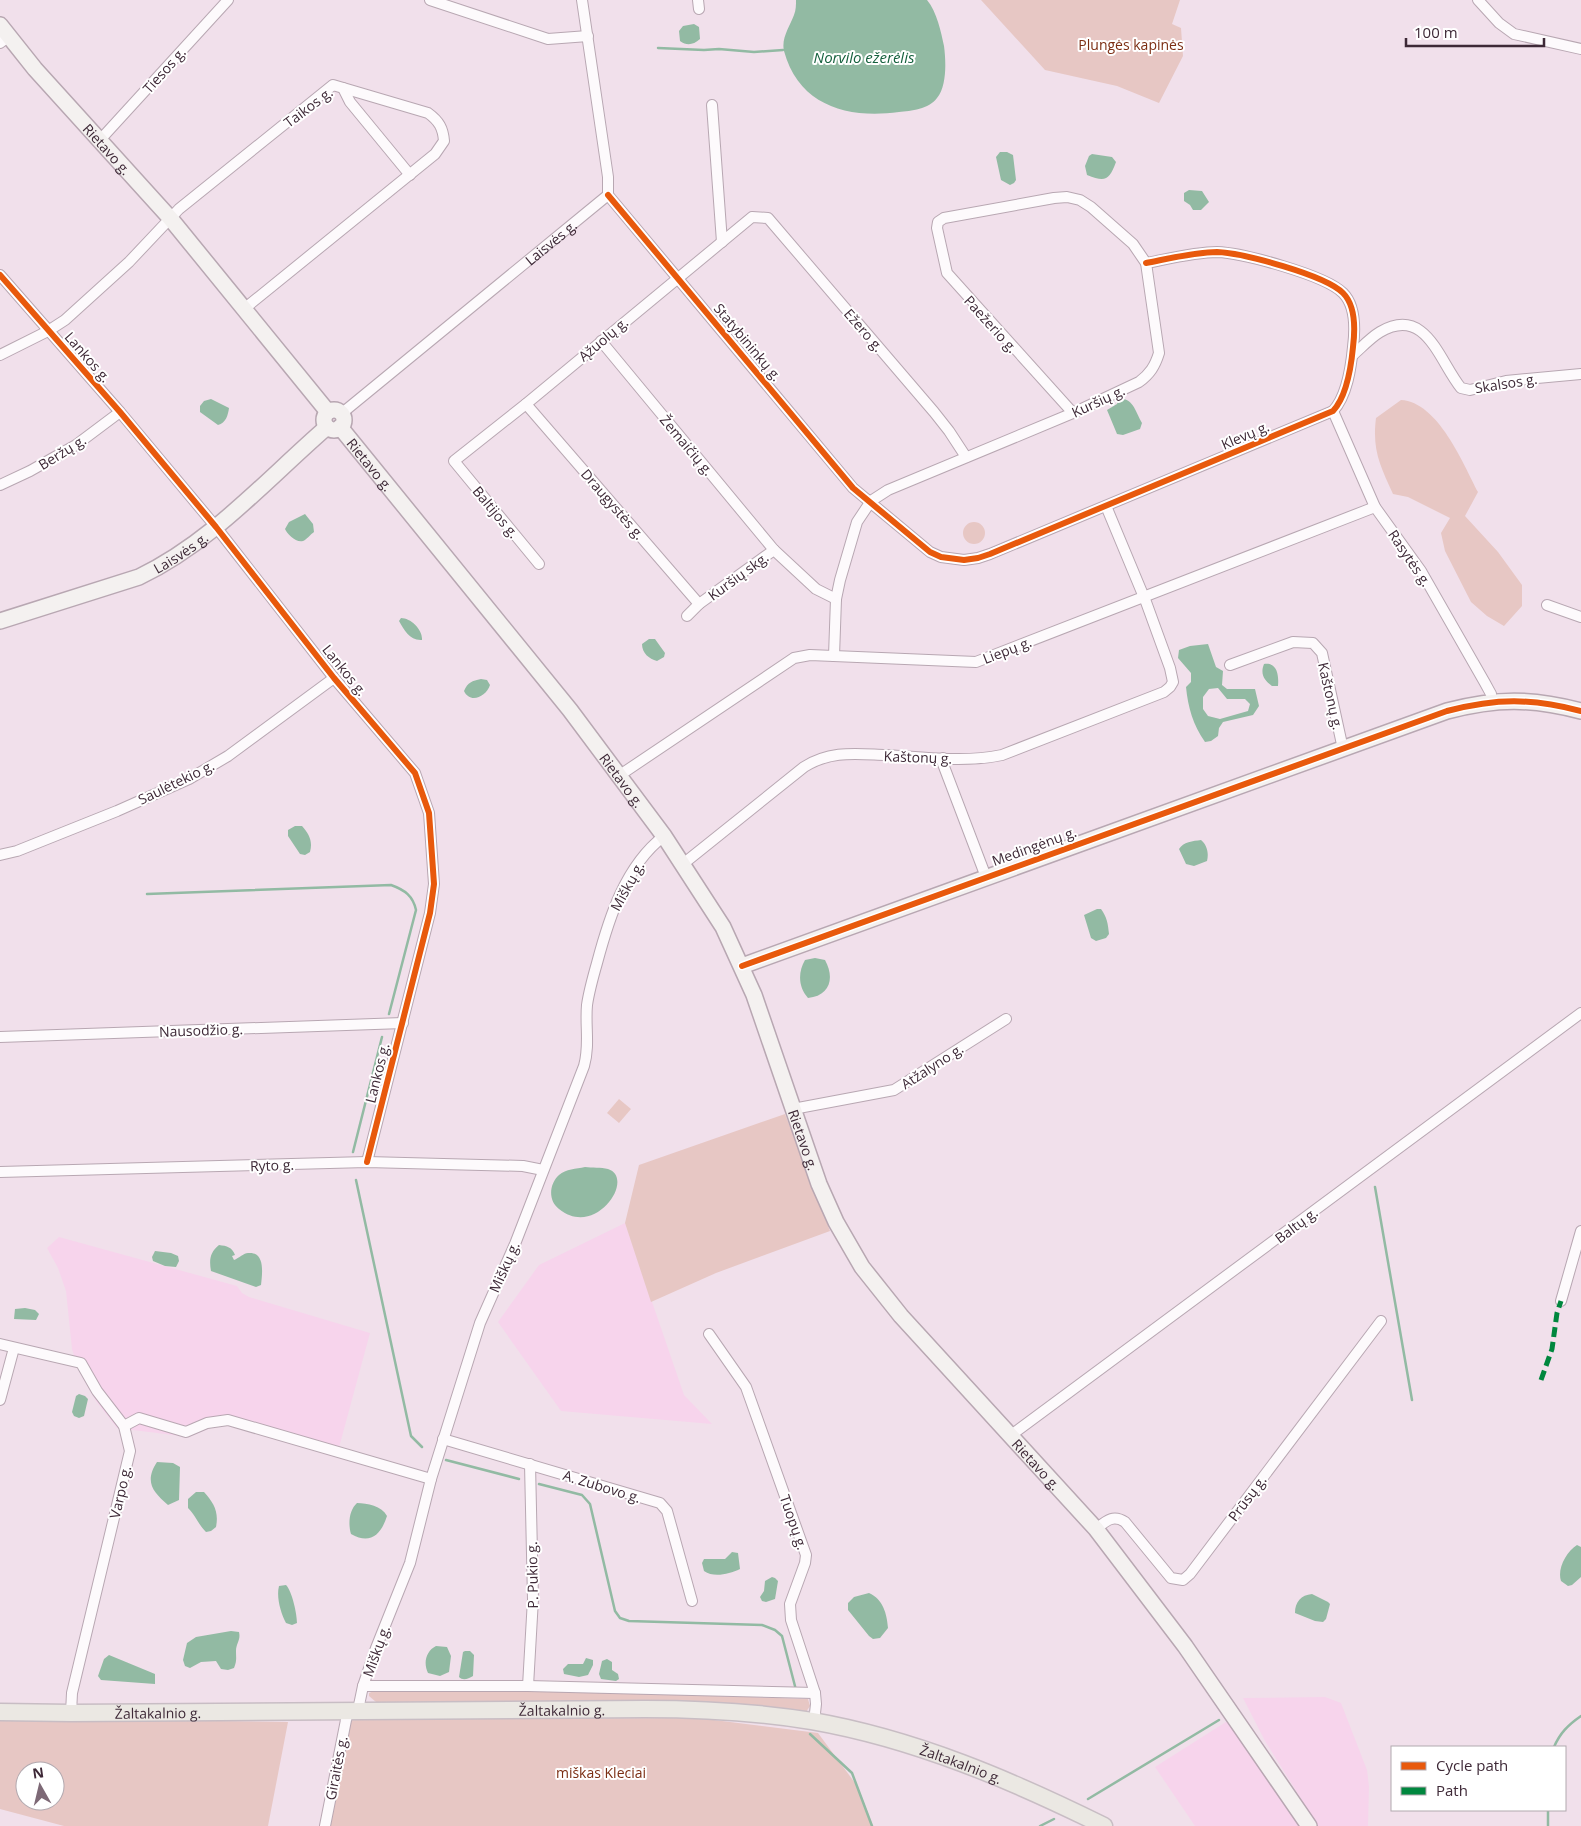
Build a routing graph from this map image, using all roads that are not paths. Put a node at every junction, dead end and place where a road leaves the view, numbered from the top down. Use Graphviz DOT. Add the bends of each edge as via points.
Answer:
graph roads {
  1 [pos="228,0"];
  2 [pos="430,0"];
  3 [pos="582,0"];
  4 [pos="1478,0"];
  5 [pos="3,35"];
  6 [pos="588,36"];
  7 [pos="1581,49"];
  8 [pos="343,88"];
  9 [pos="712,106"];
  10 [pos="100,140"];
  11 [pos="410,175"];
  12 [pos="608,195"];
  13 [pos="752,217"];
  14 [pos="170,218"];
  15 [pos="938,222"];
  16 [pos="722,242"];
  17 [pos="1146,263"];
  18 [pos="0,275"];
  19 [pos="678,277"];
  20 [pos="244,309"];
  21 [pos="48,331"];
  22 [pos="601,341"];
  23 [pos="0,355"];
  24 [pos="1352,355"];
  25 [pos="1581,374"];
  26 [pos="526,404"];
  27 [pos="120,412"];
  28 [pos="1333,412"];
  29 [pos="1073,413"];
  30 [pos="334,420"];
  31 [pos="966,457"];
  32 [pos="454,461"];
  33 [pos="0,485"];
  34 [pos="871,501"];
  35 [pos="1106,506"];
  36 [pos="1375,508"];
  37 [pos="216,527"];
  38 [pos="774,550"];
  39 [pos="539,564"];
  40 [pos="1143,597"];
  41 [pos="836,599"];
  42 [pos="699,604"];
  43 [pos="1547,605"];
  44 [pos="687,616"];
  45 [pos="1581,617"];
  46 [pos="0,621"];
  47 [pos="834,656"];
  48 [pos="1230,665"];
  49 [pos="334,678"];
  50 [pos="1492,702"];
  51 [pos="1581,711"];
  52 [pos="1339,751"];
  53 [pos="943,758"];
  54 [pos="620,775"];
  55 [pos="664,836"];
  56 [pos="0,855"];
  57 [pos="683,864"];
  58 [pos="986,877"];
  59 [pos="742,966"];
  60 [pos="1581,1013"];
  61 [pos="1006,1019"];
  62 [pos="403,1023"];
  63 [pos="0,1037"];
  64 [pos="793,1110"];
  65 [pos="367,1162"];
  66 [pos="543,1170"];
  67 [pos="0,1172"];
  68 [pos="1581,1231"];
  69 [pos="1560,1301"];
  70 [pos="1381,1321"];
  71 [pos="708,1334"];
  72 [pos="0,1344"];
  73 [pos="14,1348"];
  74 [pos="0,1400"];
  75 [pos="124,1426"];
  76 [pos="1010,1436"];
  77 [pos="443,1439"];
  78 [pos="530,1464"];
  79 [pos="431,1479"];
  80 [pos="1096,1529"];
  81 [pos="692,1601"];
  82 [pos="363,1686"];
  83 [pos="528,1686"];
  84 [pos="814,1693"];
  85 [pos="353,1710"];
  86 [pos="0,1712"];
  87 [pos="71,1713"];
  88 [pos="814,1722"];
  89 [pos="325,1826"];
  90 [pos="1104,1826"];
  91 [pos="1309,1826"];
  1 -- 10 [label="street, Tiesos g."];
  2 -- 6 [label="street" via="548,39"];
  3 -- 6 [label="street"];
  4 -- 7 [label="street" via="1514,34"];
  5 -- 10 [label="main road, Rietavo g."];
  6 -- 12 [label="street"];
  8 -- 11 [label="street" via="350,102"];
  8 -- 11 [label="street, Taikos g." via="428,113 436,119 444,141 435,154"];
  8 -- 14 [label="street, Taikos g." via="333,85"];
  9 -- 16 [label="street"];
  10 -- 14 [label="main road, Rietavo g."];
  11 -- 20 [label="street, Taikos g."];
  12 -- 19 [label="street, Statybininkų g."];
  12 -- 30 [label="street, Laisvės g."];
  13 -- 16 [label="street, Ąžuolų g."];
  13 -- 31 [label="street, Ežero g." via="768,218 934,412"];
  14 -- 20 [label="main road, Rietavo g."];
  14 -- 21 [label="street, Taikos g." via="98,292"];
  15 -- 17 [label="street, Kuršių g." via="944,218 1054,198 1073,198 1091,206 1134,244"];
  15 -- 29 [label="street, Paežerio g." via="936,228 947,273"];
  16 -- 19 [label="street, Ąžuolų g."];
  17 -- 24 [label="street" via="1217,252 1275,264 1326,282 1343,293 1349,302 1354,324"];
  17 -- 29 [label="street, Kuršių g." via="1158,348 1156,365 1139,382"];
  18 -- 21 [label="street, Lankos g."];
  19 -- 22 [label="street, Ąžuolų g."];
  19 -- 34 [label="street, Statybininkų g." via="853,488"];
  20 -- 30 [label="main road, Rietavo g."];
  21 -- 23 [label="street, Taikos g."];
  21 -- 27 [label="street, Lankos g."];
  22 -- 26 [label="street, Ąžuolų g."];
  22 -- 38 [label="street, Žemaičių g."];
  24 -- 25 [label="street, Skalsos g." via="1379,333 1393,326 1408,326 1421,330 1431,340 1461,388 1470,390 1506,381"];
  24 -- 28 [label="street" via="1344,394"];
  26 -- 32 [label="street, Ąžuolų g."];
  26 -- 42 [label="street, Draugystės g."];
  27 -- 33 [label="street, Beržų g." via="76,445"];
  27 -- 37 [label="street, Lankos g."];
  28 -- 35 [label="street, Klevų g."];
  28 -- 36 [label="street, Rasytės g."];
  29 -- 31 [label="street, Kuršių g."];
  30 -- 37 [label="main road, Laisvės g."];
  30 -- 54 [label="main road, Rietavo g."];
  31 -- 34 [label="street, Kuršių g." via="888,490"];
  32 -- 39 [label="street, Baltijos g."];
  34 -- 35 [label="street, Klevų g." via="930,552 940,557 964,560 990,554"];
  34 -- 41 [label="street, Kuršių g." via="857,522"];
  35 -- 40 [label="street"];
  36 -- 40 [label="street, Liepų g."];
  36 -- 50 [label="street, Rasytės g." via="1421,571 1485,683"];
  37 -- 46 [label="main road, Laisvės g." via="185,552 139,577"];
  37 -- 49 [label="street, Lankos g."];
  38 -- 41 [label="street, Kuršių skg." via="816,589"];
  38 -- 42 [label="street, Kuršių skg."];
  40 -- 47 [label="street, Liepų g." via="976,662"];
  40 -- 53 [label="street, Kaštonų g." via="1170,668 1173,682 1170,688 1002,755"];
  41 -- 47 [label="street, Kuršių g."];
  42 -- 44 [label="street, Kuršių skg."];
  43 -- 45 [label="street"];
  47 -- 54 [label="street, Liepų g." via="794,658"];
  48 -- 52 [label="street, Kaštonų g." via="1293,642 1313,643 1322,653"];
  49 -- 56 [label="street, Saulėtekio g." via="228,756 188,778 117,811"];
  49 -- 62 [label="street, Lankos g." via="415,773 429,813 434,884"];
  50 -- 51 [label="main road, Medingėnų g." via="1536,702"];
  50 -- 52 [label="main road, Medingėnų g." via="1447,711"];
  52 -- 58 [label="main road, Medingėnų g."];
  53 -- 57 [label="street, Kaštonų g." via="849,754 814,761"];
  53 -- 58 [label="street"];
  54 -- 55 [label="main road, Rietavo g."];
  55 -- 57 [label="main road, Rietavo g."];
  55 -- 66 [label="street, Miškų g." via="650,848 631,876 606,928 588,1004 587,1056"];
  57 -- 59 [label="main road, Rietavo g." via="723,928"];
  58 -- 59 [label="main road, Medingėnų g."];
  59 -- 64 [label="main road, Rietavo g."];
  60 -- 76 [label="street, Baltų g."];
  61 -- 64 [label="street, Atžalyno g." via="894,1090"];
  62 -- 63 [label="street, Nausodžio g."];
  62 -- 65 [label="street, Lankos g."];
  64 -- 76 [label="main road, Rietavo g." via="819,1184 862,1267 901,1316"];
  65 -- 66 [label="street, Ryto g." via="523,1166"];
  65 -- 67 [label="street, Ryto g."];
  66 -- 77 [label="street, Miškų g." via="480,1323"];
  68 -- 69 [label="street"];
  70 -- 80 [label="street, Prūsų g." via="1183,1580 1172,1578 1119,1518 1112,1518"];
  71 -- 84 [label="street, Tuopų g." via="746,1387 806,1555 790,1604 791,1620"];
  72 -- 73 [label="street, Varpo g."];
  73 -- 74 [label="street"];
  73 -- 75 [label="street, Varpo g." via="81,1363"];
  75 -- 79 [label="street" via="139,1418 186,1432 207,1423 228,1420"];
  75 -- 87 [label="street, Varpo g." via="130,1451 72,1693"];
  76 -- 80 [label="main road, Rietavo g."];
  77 -- 78 [label="street, A. Zubovo g."];
  77 -- 79 [label="street, Miškų g."];
  78 -- 81 [label="street, A. Zubovo g." via="660,1503 667,1511"];
  78 -- 83 [label="street, P. Pukio g." via="533,1599"];
  79 -- 82 [label="street, Miškų g." via="410,1562"];
  80 -- 91 [label="main road, Rietavo g." via="1185,1646"];
  82 -- 83 [label="street"];
  82 -- 85 [label="street, Miškų g."];
  83 -- 84 [label="street"];
  84 -- 88 [label="street, Tuopų g."];
  85 -- 87 [label="main road, Žaltakalnio g."];
  85 -- 88 [label="main road, Žaltakalnio g." via="681,1709 760,1714"];
  85 -- 89 [label="street, Giraitės g."];
  86 -- 87 [label="main road, Žaltakalnio g."];
  88 -- 90 [label="main road, Žaltakalnio g." via="897,1741 963,1763"];
}
